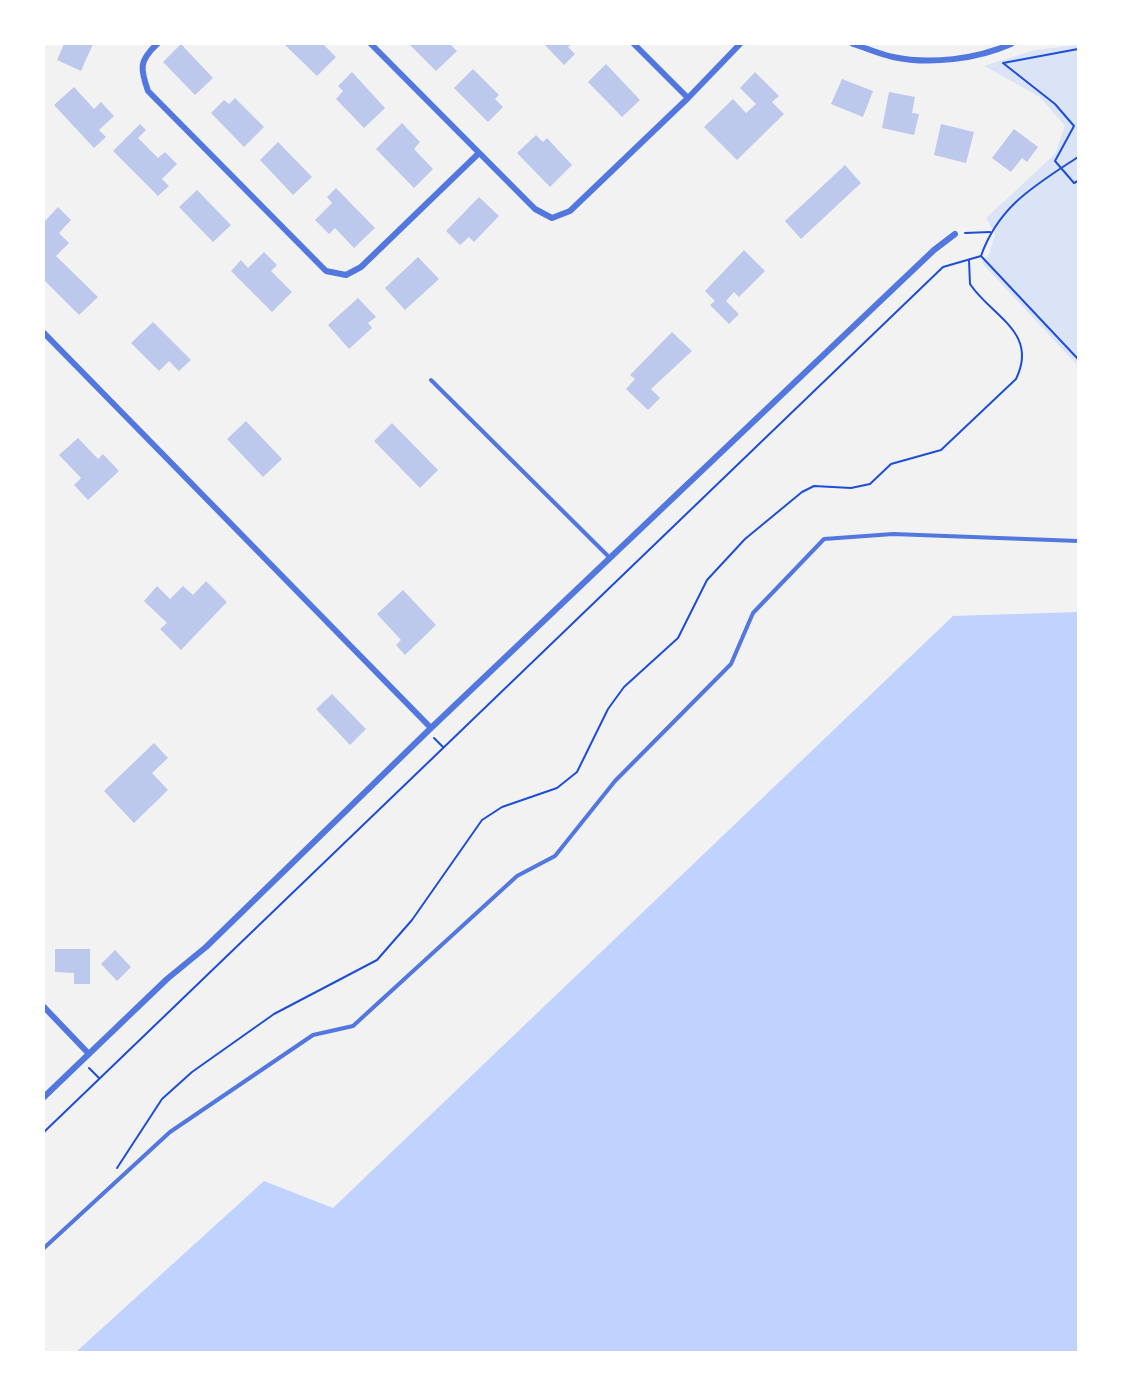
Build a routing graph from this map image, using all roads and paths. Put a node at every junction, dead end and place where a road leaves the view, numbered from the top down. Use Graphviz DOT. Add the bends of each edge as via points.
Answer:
graph roads {
  1 [pos="157,44"];
  2 [pos="371,44"];
  3 [pos="634,44"];
  4 [pos="740,44"];
  5 [pos="853,44"];
  6 [pos="1011,44"];
  7 [pos="1078,49"];
  8 [pos="688,98"];
  9 [pos="479,153"];
  10 [pos="1078,157"];
  11 [pos="1062,168"];
  12 [pos="1078,181"];
  13 [pos="990,232"];
  14 [pos="955,234"];
  15 [pos="981,256"];
  16 [pos="969,260"];
  17 [pos="44,333"];
  18 [pos="1078,359"];
  19 [pos="431,380"];
  20 [pos="1078,541"];
  21 [pos="611,558"];
  22 [pos="430,730"];
  23 [pos="444,747"];
  24 [pos="44,1006"];
  25 [pos="89,1054"];
  26 [pos="82,1061"];
  27 [pos="99,1078"];
  28 [pos="44,1098"];
  29 [pos="44,1132"];
  30 [pos="116,1168"];
  31 [pos="44,1248"];
  1 -- 9 [label="street" via="144,56 141,73 148,91 326,271 346,275 362,267"];
  2 -- 9 [label="street"];
  3 -- 8 [label="street"];
  4 -- 8 [label="street"];
  5 -- 6 [label="street" via="894,57 948,60"];
  7 -- 11 [label="path" via="1003,63 1055,104 1074,126 1055,161"];
  8 -- 9 [label="street" via="570,211 552,218 535,209"];
  10 -- 11 [label="path"];
  11 -- 12 [label="path" via="1074,183"];
  11 -- 13 [label="path" via="1023,195"];
  13 -- 14 [label="path"];
  13 -- 15 [label="path"];
  14 -- 21 [label="street"];
  15 -- 16 [label="path"];
  15 -- 18 [label="path"];
  16 -- 23 [label="path" via="943,267"];
  16 -- 30 [label="path" via="970,284 1009,324 1023,352 1016,379 941,450 891,464 870,484 851,488 814,486 745,539 708,580 678,638 624,687 608,709 577,772 557,788 502,807 482,820 412,920 377,960 274,1014 174,1086"];
  17 -- 22 [label="street"];
  19 -- 21 [label="lane"];
  20 -- 31 [label="lane" via="893,534 824,539 753,613 732,664 615,781 555,856 517,876 353,1026 313,1035 170,1132"];
  21 -- 22 [label="street"];
  22 -- 23 [label="path"];
  22 -- 25 [label="street" via="206,947"];
  23 -- 27 [label="path"];
  24 -- 25 [label="street"];
  25 -- 26 [label="street"];
  26 -- 27 [label="path"];
  26 -- 28 [label="street"];
  27 -- 29 [label="path"];
}
